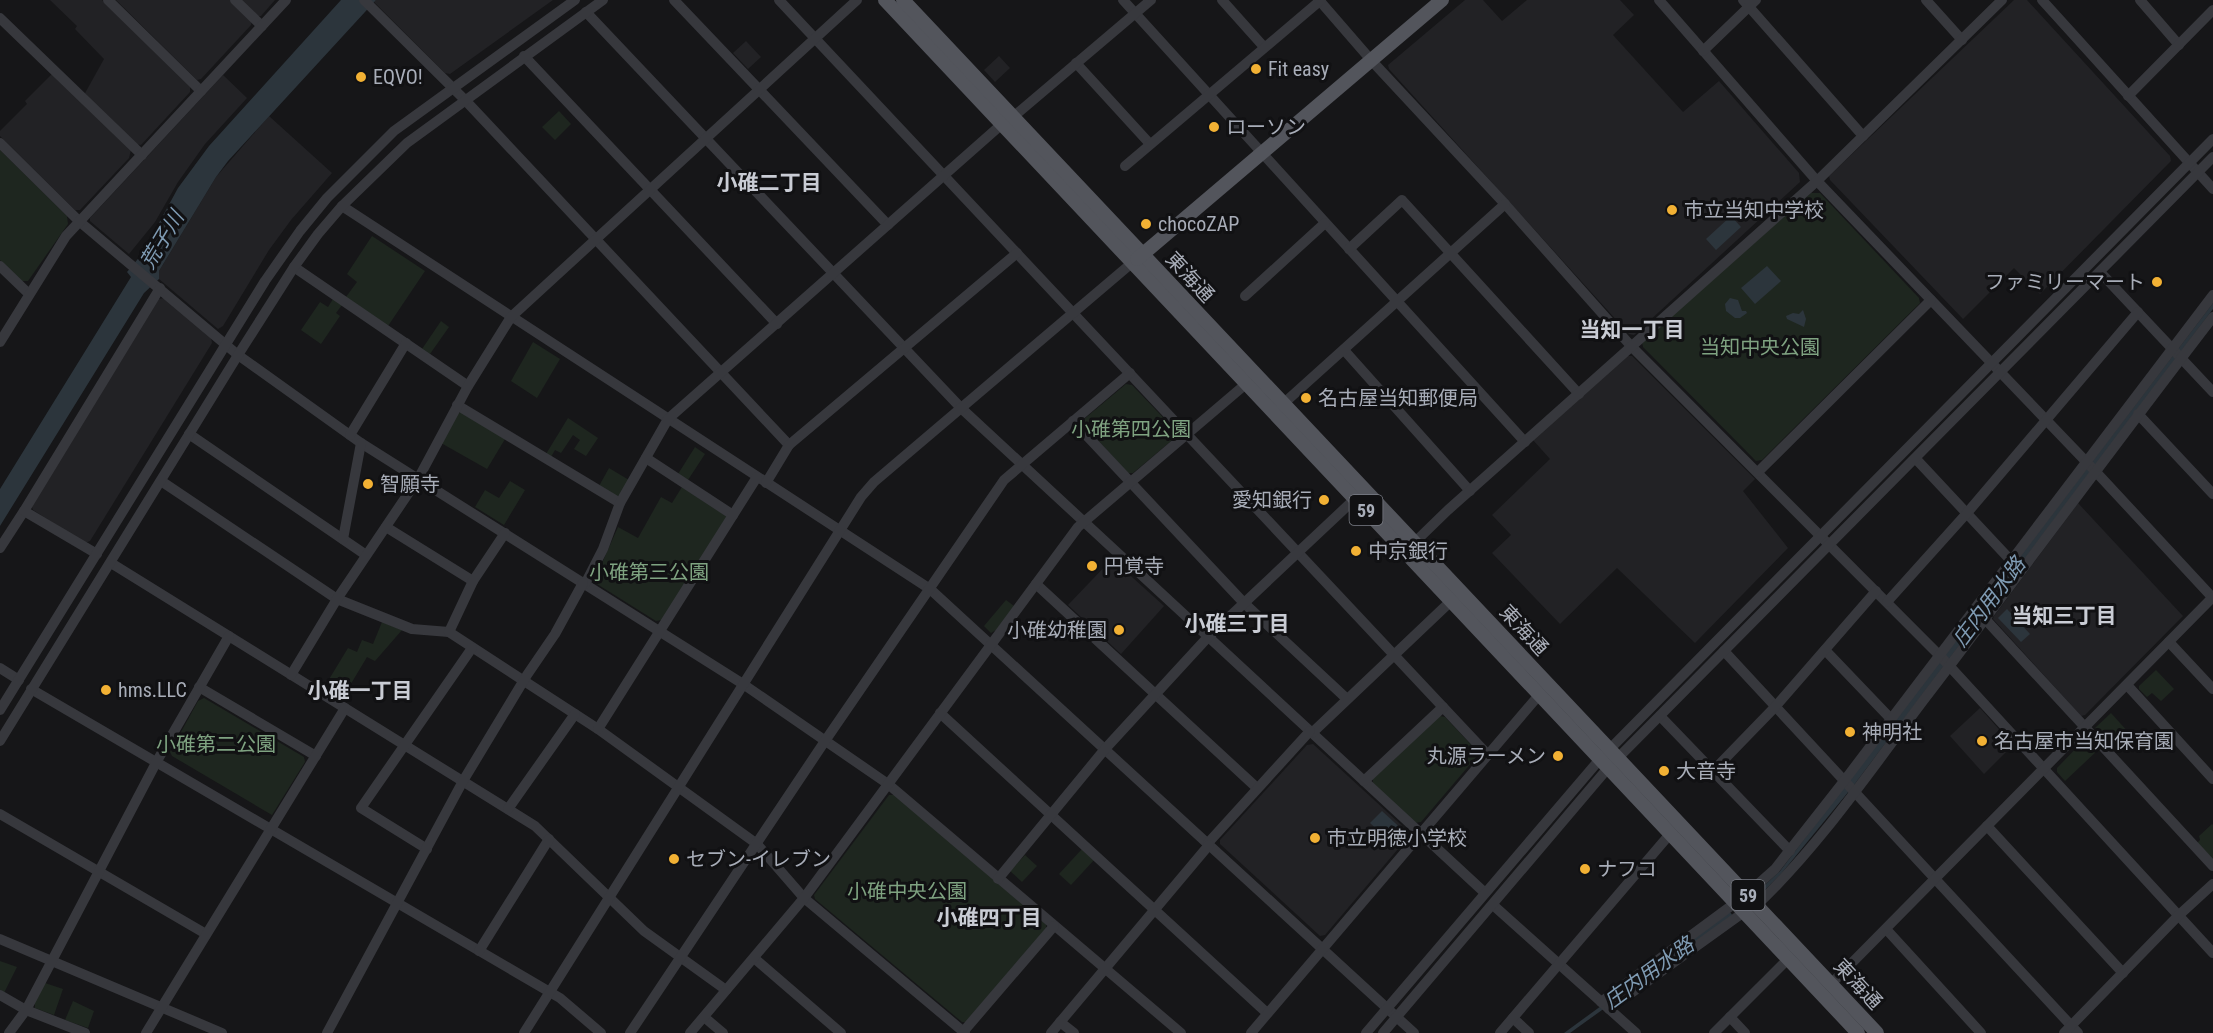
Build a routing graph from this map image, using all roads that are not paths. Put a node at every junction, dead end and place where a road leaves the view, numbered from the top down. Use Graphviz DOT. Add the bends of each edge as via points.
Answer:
graph roads {
  1 [pos="108,0"];
  2 [pos="236,0"];
  3 [pos="286,0"];
  4 [pos="575,0"];
  5 [pos="603,0"];
  6 [pos="674,0"];
  7 [pos="779,0"];
  8 [pos="857,0"];
  9 [pos="885,0"];
  10 [pos="903,0"];
  11 [pos="1123,0"];
  12 [pos="1151,0"];
  13 [pos="1222,0"];
  14 [pos="1320,0"];
  15 [pos="1442,0"];
  16 [pos="1659,0"];
  17 [pos="1926,0"];
  18 [pos="2002,0"];
  19 [pos="2042,0"];
  20 [pos="2140,0"];
  21 [pos="1749,2"];
  22 [pos="368,4"];
  23 [pos="2213,10"];
  24 [pos="586,12"];
  25 [pos="1136,14"];
  26 [pos="0,18"];
  27 [pos="262,26"];
  28 [pos="815,38"];
  29 [pos="1962,40"];
  30 [pos="2179,45"];
  31 [pos="1264,47"];
  32 [pos="1703,51"];
  33 [pos="524,56"];
  34 [pos="1371,60"];
  35 [pos="1077,63"];
  36 [pos="452,89"];
  37 [pos="759,90"];
  38 [pos="201,91"];
  39 [pos="1209,93"];
  40 [pos="2128,96"];
  41 [pos="465,100"];
  42 [pos="1007,121"];
  43 [pos="1863,136"];
  44 [pos="706,139"];
  45 [pos="2213,139"];
  46 [pos="0,143"];
  47 [pos="1150,144"];
  48 [pos="1263,153"];
  49 [pos="142,155"];
  50 [pos="2213,157"];
  51 [pos="2189,163"];
  52 [pos="1125,166"];
  53 [pos="2198,172"];
  54 [pos="944,176"];
  55 [pos="1817,181"];
  56 [pos="2213,189"];
  57 [pos="650,190"];
  58 [pos="1505,204"];
  59 [pos="342,206"];
  60 [pos="80,222"];
  61 [pos="1325,223"];
  62 [pos="888,225"];
  63 [pos="596,239"];
  64 [pos="1349,249"];
  65 [pos="1017,253"];
  66 [pos="1451,254"];
  67 [pos="1137,258"];
  68 [pos="0,266"];
  69 [pos="294,267"];
  70 [pos="2100,272"];
  71 [pos="833,274"];
  72 [pos="157,285"];
  73 [pos="29,294"];
  74 [pos="2213,295"];
  75 [pos="1245,296"];
  76 [pos="1931,300"];
  77 [pos="1397,302"];
  78 [pos="2138,312"];
  79 [pos="1073,313"];
  80 [pos="511,317"];
  81 [pos="2213,317"];
  82 [pos="777,324"];
  83 [pos="0,342"];
  84 [pos="406,343"];
  85 [pos="227,345"];
  86 [pos="1631,346"];
  87 [pos="904,348"];
  88 [pos="1344,350"];
  89 [pos="2177,353"];
  90 [pos="238,355"];
  91 [pos="1992,364"];
  92 [pos="721,373"];
  93 [pos="2001,373"];
  94 [pos="1130,374"];
  95 [pos="1247,383"];
  96 [pos="468,386"];
  97 [pos="2213,392"];
  98 [pos="1579,394"];
  99 [pos="1283,404"];
  100 [pos="457,405"];
  101 [pos="961,408"];
  102 [pos="2138,414"];
  103 [pos="668,419"];
  104 [pos="2046,420"];
  105 [pos="1073,421"];
  106 [pos="189,434"];
  107 [pos="1187,434"];
  108 [pos="350,435"];
  109 [pos="1525,442"];
  110 [pos="361,443"];
  111 [pos="789,445"];
  112 [pos="646,458"];
  113 [pos="1916,459"];
  114 [pos="1022,465"];
  115 [pos="2091,467"];
  116 [pos="1758,472"];
  117 [pos="418,479"];
  118 [pos="762,480"];
  119 [pos="160,481"];
  120 [pos="1130,482"];
  121 [pos="1470,491"];
  122 [pos="1360,494"];
  123 [pos="2213,494"];
  124 [pos="620,503"];
  125 [pos="24,511"];
  126 [pos="1966,513"];
  127 [pos="733,515"];
  128 [pos="1084,522"];
  129 [pos="386,527"];
  130 [pos="838,530"];
  131 [pos="505,533"];
  132 [pos="1821,535"];
  133 [pos="343,539"];
  134 [pos="1414,542"];
  135 [pos="1830,545"];
  136 [pos="0,548"];
  137 [pos="1298,552"];
  138 [pos="97,554"];
  139 [pos="366,555"];
  140 [pos="111,563"];
  141 [pos="2017,566"];
  142 [pos="473,581"];
  143 [pos="584,583"];
  144 [pos="1036,584"];
  145 [pos="930,589"];
  146 [pos="1876,591"];
  147 [pos="2213,598"];
  148 [pos="337,599"];
  149 [pos="1451,601"];
  150 [pos="1887,602"];
  151 [pos="1244,603"];
  152 [pos="1986,620"];
  153 [pos="450,632"];
  154 [pos="659,632"];
  155 [pos="229,636"];
  156 [pos="1208,637"];
  157 [pos="2169,642"];
  158 [pos="992,645"];
  159 [pos="472,648"];
  160 [pos="1825,650"];
  161 [pos="1724,651"];
  162 [pos="1394,655"];
  163 [pos="1944,661"];
  164 [pos="0,668"];
  165 [pos="291,675"];
  166 [pos="19,680"];
  167 [pos="524,682"];
  168 [pos="743,684"];
  169 [pos="2127,685"];
  170 [pos="199,687"];
  171 [pos="31,689"];
  172 [pos="2213,689"];
  173 [pos="1156,693"];
  174 [pos="1539,695"];
  175 [pos="1347,699"];
  176 [pos="1443,707"];
  177 [pos="1775,707"];
  178 [pos="345,708"];
  179 [pos="0,710"];
  180 [pos="940,713"];
  181 [pos="575,714"];
  182 [pos="1660,716"];
  183 [pos="1891,719"];
  184 [pos="2085,727"];
  185 [pos="598,729"];
  186 [pos="1311,732"];
  187 [pos="0,741"];
  188 [pos="825,741"];
  189 [pos="404,745"];
  190 [pos="1106,749"];
  191 [pos="1488,755"];
  192 [pos="316,756"];
  193 [pos="1609,759"];
  194 [pos="157,761"];
  195 [pos="2043,769"];
  196 [pos="1713,771"];
  197 [pos="2213,779"];
  198 [pos="463,781"];
  199 [pos="1364,781"];
  200 [pos="888,784"];
  201 [pos="679,786"];
  202 [pos="1849,786"];
  203 [pos="1257,788"];
  204 [pos="508,809"];
  205 [pos="0,814"];
  206 [pos="1051,815"];
  207 [pos="1987,826"];
  208 [pos="272,829"];
  209 [pos="1421,834"];
  210 [pos="1670,834"];
  211 [pos="549,839"];
  212 [pos="757,844"];
  213 [pos="1208,844"];
  214 [pos="427,849"];
  215 [pos="1790,851"];
  216 [pos="2213,866"];
  217 [pos="99,872"];
  218 [pos="998,879"];
  219 [pos="1935,879"];
  220 [pos="2213,884"];
  221 [pos="1484,892"];
  222 [pos="1747,894"];
  223 [pos="609,897"];
  224 [pos="804,898"];
  225 [pos="397,904"];
  226 [pos="1493,905"];
  227 [pos="1757,905"];
  228 [pos="1739,907"];
  229 [pos="1154,910"];
  230 [pos="2178,916"];
  231 [pos="1054,926"];
  232 [pos="1886,929"];
  233 [pos="206,934"];
  234 [pos="0,939"];
  235 [pos="1322,948"];
  236 [pos="479,951"];
  237 [pos="2213,953"];
  238 [pos="679,958"];
  239 [pos="754,958"];
  240 [pos="1788,959"];
  241 [pos="52,960"];
  242 [pos="1559,964"];
  243 [pos="1105,969"];
  244 [pos="2123,973"];
  245 [pos="1832,984"];
  246 [pos="726,990"];
  247 [pos="549,992"];
  248 [pos="0,995"];
  249 [pos="161,1006"];
  250 [pos="1605,1006"];
  251 [pos="1387,1008"];
  252 [pos="26,1010"];
  253 [pos="1267,1013"];
  254 [pos="704,1017"];
  255 [pos="1397,1017"];
  256 [pos="1730,1017"];
  257 [pos="1513,1018"];
  258 [pos="1060,1022"];
  259 [pos="2071,1031"];
  260 [pos="82,1032"];
  261 [pos="964,1032"];
  262 [pos="9,1033"];
  263 [pos="146,1033"];
  264 [pos="222,1033"];
  265 [pos="327,1033"];
  266 [pos="524,1033"];
  267 [pos="601,1033"];
  268 [pos="630,1033"];
  269 [pos="690,1033"];
  270 [pos="723,1033"];
  271 [pos="841,1033"];
  272 [pos="1051,1033"];
  273 [pos="1074,1033"];
  274 [pos="1181,1033"];
  275 [pos="1251,1033"];
  276 [pos="1366,1033"];
  277 [pos="1383,1033"];
  278 [pos="1414,1033"];
  279 [pos="1500,1033"];
  280 [pos="1529,1033"];
  281 [pos="1636,1033"];
  282 [pos="1714,1033"];
  283 [pos="1745,1033"];
  284 [pos="1858,1033"];
  285 [pos="1877,1033"];
  286 [pos="1981,1033"];
  1 -- 38 [label="street"];
  2 -- 27 [label="street"];
  3 -- 27 [label="street"];
  4 -- 36 [label="street"];
  5 -- 24 [label="street"];
  6 -- 37 [label="street"];
  7 -- 28 [label="street"];
  8 -- 28 [label="street"];
  9 -- 42 [label="main road"];
  10 -- 42 [label="main road"];
  11 -- 25 [label="street"];
  12 -- 25 [label="street"];
  13 -- 31 [label="street"];
  14 -- 31 [label="street"];
  14 -- 34 [label="street"];
  15 -- 34 [label="main road"];
  16 -- 32 [label="street"];
  17 -- 29 [label="street"];
  18 -- 29 [label="street"];
  19 -- 40 [label="street"];
  20 -- 30 [label="street"];
  21 -- 32 [label="street"];
  21 -- 43 [label="street"];
  22 -- 36 [label="street"];
  23 -- 30 [label="street"];
  24 -- 33 [label="street"];
  24 -- 44 [label="street"];
  25 -- 35 [label="street"];
  25 -- 39 [label="street"];
  26 -- 49 [label="street"];
  27 -- 38 [label="street"];
  28 -- 37 [label="street"];
  28 -- 54 [label="street"];
  29 -- 43 [label="street"];
  30 -- 40 [label="street"];
  31 -- 39 [label="street"];
  32 -- 55 [label="street"];
  33 -- 41 [label="street"];
  33 -- 57 [label="street"];
  34 -- 48 [label="main road"];
  34 -- 58 [label="street"];
  35 -- 42 [label="street"];
  35 -- 47 [label="street"];
  36 -- 41 [label="street"];
  36 -- 85 [label="street" via="394,131 327,198 265,281"];
  37 -- 44 [label="street"];
  37 -- 62 [label="street"];
  38 -- 49 [label="street"];
  39 -- 47 [label="street"];
  39 -- 48 [label="street"];
  40 -- 51 [label="street"];
  41 -- 59 [label="street" via="407,143"];
  41 -- 63 [label="street"];
  42 -- 54 [label="street"];
  42 -- 67 [label="main road"];
  43 -- 55 [label="street"];
  44 -- 57 [label="street"];
  44 -- 71 [label="street"];
  45 -- 51 [label="street"];
  46 -- 60 [label="street"];
  47 -- 52 [label="street"];
  48 -- 61 [label="street"];
  48 -- 67 [label="main road"];
  49 -- 60 [label="street"];
  50 -- 53 [label="street"];
  51 -- 53 [label="street"];
  51 -- 91 [label="street"];
  53 -- 56 [label="street"];
  53 -- 70 [label="street"];
  54 -- 62 [label="street"];
  54 -- 65 [label="street"];
  55 -- 76 [label="street"];
  55 -- 86 [label="street"];
  57 -- 63 [label="street"];
  57 -- 82 [label="street"];
  58 -- 66 [label="street"];
  58 -- 86 [label="street"];
  59 -- 69 [label="street"];
  59 -- 80 [label="street"];
  60 -- 72 [label="street"];
  60 -- 73 [label="street" via="66,236"];
  61 -- 64 [label="street"];
  61 -- 75 [label="street"];
  62 -- 71 [label="street"];
  63 -- 80 [label="street"];
  63 -- 92 [label="street"];
  64 -- 66 [label="street" via="1402,200"];
  64 -- 77 [label="street"];
  65 -- 79 [label="street"];
  65 -- 87 [label="street"];
  66 -- 77 [label="street"];
  66 -- 98 [label="street"];
  67 -- 79 [label="street"];
  67 -- 95 [label="main road, 東海通 / 59"];
  67 -- 99 [label="main road, 東海通 / 59"];
  68 -- 73 [label="street"];
  69 -- 84 [label="street"];
  69 -- 90 [label="street"];
  70 -- 78 [label="street"];
  70 -- 93 [label="street"];
  71 -- 82 [label="street"];
  71 -- 87 [label="street"];
  72 -- 85 [label="street"];
  72 -- 125 [label="street"];
  73 -- 83 [label="street"];
  74 -- 89 [label="street"];
  76 -- 91 [label="street"];
  76 -- 116 [label="street"];
  77 -- 88 [label="street"];
  77 -- 109 [label="street"];
  78 -- 89 [label="street"];
  78 -- 104 [label="street"];
  79 -- 94 [label="street"];
  79 -- 101 [label="street"];
  80 -- 96 [label="street"];
  80 -- 103 [label="street"];
  81 -- 89 [label="street"];
  82 -- 92 [label="street"];
  84 -- 96 [label="street"];
  84 -- 108 [label="street"];
  85 -- 90 [label="street"];
  85 -- 138 [label="street"];
  86 -- 98 [label="street"];
  86 -- 116 [label="street"];
  87 -- 101 [label="street"];
  87 -- 111 [label="street"];
  88 -- 99 [label="street"];
  88 -- 121 [label="street"];
  89 -- 97 [label="street"];
  89 -- 102 [label="street"];
  89 -- 115 [label="street"];
  90 -- 106 [label="street"];
  90 -- 108 [label="street"];
  91 -- 93 [label="street"];
  91 -- 132 [label="street"];
  92 -- 103 [label="street"];
  92 -- 111 [label="street"];
  93 -- 104 [label="street"];
  93 -- 113 [label="street"];
  94 -- 105 [label="street"];
  94 -- 107 [label="street"];
  95 -- 107 [label="street"];
  95 -- 122 [label="main road, 東海通 / 59"];
  96 -- 100 [label="street"];
  98 -- 109 [label="street"];
  99 -- 122 [label="main road, 東海通 / 59"];
  100 -- 117 [label="street"];
  100 -- 124 [label="street"];
  101 -- 114 [label="street"];
  101 -- 130 [label="street" via="874,482"];
  102 -- 115 [label="street"];
  102 -- 123 [label="street"];
  103 -- 112 [label="street"];
  103 -- 118 [label="street"];
  104 -- 115 [label="street"];
  104 -- 126 [label="street"];
  105 -- 114 [label="street"];
  105 -- 120 [label="street"];
  106 -- 119 [label="street"];
  106 -- 133 [label="street"];
  107 -- 120 [label="street"];
  107 -- 137 [label="street"];
  108 -- 110 [label="street"];
  109 -- 121 [label="street"];
  110 -- 117 [label="street"];
  110 -- 133 [label="street"];
  111 -- 118 [label="street"];
  112 -- 124 [label="street"];
  112 -- 127 [label="street"];
  113 -- 126 [label="street"];
  113 -- 135 [label="street"];
  114 -- 128 [label="street"];
  114 -- 145 [label="street" via="1004,480"];
  115 -- 141 [label="street"];
  115 -- 147 [label="street"];
  116 -- 132 [label="street"];
  117 -- 129 [label="street"];
  117 -- 131 [label="street"];
  118 -- 127 [label="street"];
  118 -- 130 [label="street"];
  119 -- 140 [label="street"];
  119 -- 148 [label="street"];
  120 -- 128 [label="street"];
  120 -- 151 [label="street"];
  121 -- 134 [label="street"];
  122 -- 134 [label="main road, 東海通 / 59"];
  122 -- 137 [label="street"];
  122 -- 149 [label="main road, 東海通 / 59"];
  124 -- 143 [label="street" via="603,549"];
  125 -- 136 [label="street"];
  125 -- 138 [label="street"];
  126 -- 141 [label="street"];
  126 -- 150 [label="street"];
  127 -- 154 [label="street"];
  128 -- 144 [label="street"];
  128 -- 156 [label="street"];
  129 -- 139 [label="street"];
  129 -- 142 [label="street"];
  130 -- 145 [label="street"];
  130 -- 168 [label="street"];
  131 -- 142 [label="street"];
  131 -- 143 [label="street"];
  132 -- 135 [label="street"];
  132 -- 193 [label="street"];
  133 -- 139 [label="street"];
  134 -- 193 [label="main road, 東海通 / 59"];
  135 -- 146 [label="street"];
  135 -- 161 [label="street"];
  137 -- 151 [label="street"];
  137 -- 162 [label="street"];
  138 -- 166 [label="street"];
  139 -- 148 [label="street"];
  140 -- 155 [label="street"];
  140 -- 171 [label="street"];
  141 -- 152 [label="street"];
  141 -- 163 [label="street"];
  142 -- 153 [label="street"];
  143 -- 154 [label="street"];
  143 -- 167 [label="street"];
  144 -- 158 [label="street"];
  144 -- 173 [label="street"];
  145 -- 158 [label="street"];
  145 -- 188 [label="street"];
  146 -- 150 [label="street"];
  146 -- 160 [label="street"];
  147 -- 157 [label="street"];
  148 -- 153 [label="street" via="412,629"];
  148 -- 165 [label="street"];
  149 -- 162 [label="street"];
  149 -- 174 [label="main road, 東海通 / 59"];
  150 -- 163 [label="street"];
  151 -- 156 [label="street"];
  151 -- 175 [label="street"];
  152 -- 163 [label="street"];
  152 -- 184 [label="street"];
  153 -- 159 [label="street"];
  154 -- 168 [label="street"];
  154 -- 185 [label="street"];
  155 -- 165 [label="street"];
  155 -- 170 [label="street"];
  156 -- 173 [label="street"];
  156 -- 186 [label="street"];
  157 -- 169 [label="street"];
  157 -- 172 [label="street"];
  158 -- 180 [label="street"];
  158 -- 190 [label="street"];
  159 -- 167 [label="street"];
  159 -- 189 [label="street"];
  160 -- 177 [label="street"];
  160 -- 183 [label="street"];
  161 -- 177 [label="street"];
  161 -- 182 [label="street"];
  162 -- 175 [label="street"];
  162 -- 176 [label="street"];
  163 -- 183 [label="street"];
  163 -- 195 [label="street"];
  163 -- 202 [label="street"];
  164 -- 166 [label="street"];
  165 -- 178 [label="street"];
  166 -- 179 [label="street"];
  167 -- 181 [label="street"];
  167 -- 198 [label="street"];
  168 -- 188 [label="street"];
  168 -- 201 [label="street"];
  169 -- 184 [label="street"];
  169 -- 197 [label="street"];
  170 -- 192 [label="street"];
  170 -- 194 [label="street"];
  171 -- 187 [label="street"];
  171 -- 194 [label="street"];
  173 -- 190 [label="street"];
  173 -- 203 [label="street"];
  174 -- 191 [label="street"];
  174 -- 193 [label="main road, 東海通 / 59"];
  175 -- 186 [label="street"];
  176 -- 191 [label="street"];
  176 -- 199 [label="street"];
  177 -- 196 [label="street"];
  177 -- 202 [label="street"];
  178 -- 189 [label="street"];
  178 -- 192 [label="street"];
  180 -- 200 [label="street"];
  180 -- 206 [label="street"];
  181 -- 185 [label="street"];
  181 -- 204 [label="street"];
  182 -- 193 [label="street"];
  182 -- 196 [label="street"];
  183 -- 202 [label="street"];
  184 -- 195 [label="street"];
  184 -- 216 [label="street"];
  185 -- 201 [label="street"];
  186 -- 199 [label="street"];
  186 -- 203 [label="street"];
  188 -- 200 [label="street"];
  188 -- 212 [label="street"];
  189 -- 198 [label="street"];
  189 -- 214 [label="street" via="360,808"];
  190 -- 206 [label="street"];
  190 -- 213 [label="street"];
  191 -- 209 [label="street"];
  192 -- 208 [label="street"];
  193 -- 210 [label="main road, 東海通 / 59"];
  193 -- 221 [label="street"];
  193 -- 222 [label="main road, 東海通 / 59"];
  193 -- 226 [label="street"];
  194 -- 208 [label="street"];
  194 -- 217 [label="street"];
  195 -- 207 [label="street"];
  195 -- 230 [label="street"];
  196 -- 215 [label="street"];
  198 -- 204 [label="street"];
  198 -- 214 [label="street"];
  199 -- 209 [label="street"];
  200 -- 218 [label="street"];
  200 -- 224 [label="street"];
  201 -- 212 [label="street"];
  201 -- 223 [label="street"];
  202 -- 215 [label="street"];
  202 -- 219 [label="street"];
  202 -- 227 [label="street" via="1786,878"];
  203 -- 213 [label="street"];
  204 -- 211 [label="street"];
  205 -- 217 [label="street"];
  206 -- 218 [label="street"];
  206 -- 229 [label="street"];
  207 -- 219 [label="street"];
  207 -- 244 [label="street"];
  208 -- 225 [label="street"];
  208 -- 233 [label="street"];
  209 -- 221 [label="street"];
  209 -- 235 [label="street"];
  210 -- 228 [label="main road, 東海通 / 59"];
  210 -- 242 [label="street"];
  211 -- 223 [label="street"];
  211 -- 236 [label="street"];
  212 -- 224 [label="street"];
  212 -- 238 [label="street"];
  213 -- 229 [label="street"];
  213 -- 235 [label="street"];
  214 -- 225 [label="street"];
  215 -- 222 [label="street"];
  217 -- 233 [label="street"];
  217 -- 241 [label="street"];
  218 -- 231 [label="street"];
  219 -- 232 [label="street"];
  219 -- 259 [label="street"];
  220 -- 230 [label="street"];
  221 -- 251 [label="street"];
  222 -- 227 [label="main road, 東海通 / 59"];
  223 -- 238 [label="street" via="644,932"];
  223 -- 247 [label="street"];
  224 -- 239 [label="street"];
  224 -- 261 [label="street"];
  225 -- 236 [label="street"];
  225 -- 265 [label="street"];
  226 -- 242 [label="street"];
  226 -- 255 [label="street"];
  227 -- 245 [label="main road, 東海通 / 59"];
  228 -- 240 [label="main road, 東海通 / 59"];
  228 -- 250 [label="street"];
  229 -- 243 [label="street"];
  229 -- 253 [label="street"];
  230 -- 237 [label="street"];
  230 -- 244 [label="street"];
  231 -- 243 [label="street"];
  231 -- 261 [label="street"];
  232 -- 245 [label="street"];
  232 -- 286 [label="street"];
  233 -- 249 [label="street"];
  234 -- 241 [label="street"];
  235 -- 251 [label="street"];
  235 -- 253 [label="street"];
  236 -- 247 [label="street"];
  238 -- 246 [label="street"];
  238 -- 268 [label="street"];
  239 -- 246 [label="street"];
  239 -- 271 [label="street"];
  240 -- 256 [label="street"];
  240 -- 284 [label="main road, 東海通 / 59"];
  241 -- 249 [label="street"];
  241 -- 252 [label="street"];
  242 -- 250 [label="street"];
  242 -- 257 [label="street"];
  243 -- 258 [label="street"];
  243 -- 274 [label="street"];
  244 -- 259 [label="street"];
  245 -- 285 [label="main road, 東海通 / 59"];
  246 -- 254 [label="street"];
  247 -- 266 [label="street"];
  247 -- 267 [label="street"];
  248 -- 252 [label="street"];
  249 -- 263 [label="street"];
  249 -- 264 [label="street"];
  250 -- 281 [label="street"];
  251 -- 255 [label="street"];
  251 -- 276 [label="street"];
  252 -- 260 [label="street"];
  252 -- 262 [label="street"];
  253 -- 275 [label="street"];
  254 -- 269 [label="street"];
  254 -- 270 [label="street"];
  255 -- 277 [label="street"];
  255 -- 278 [label="street"];
  256 -- 282 [label="street"];
  256 -- 283 [label="street"];
  257 -- 279 [label="street"];
  257 -- 280 [label="street"];
  258 -- 272 [label="street"];
  258 -- 273 [label="street"];
}
